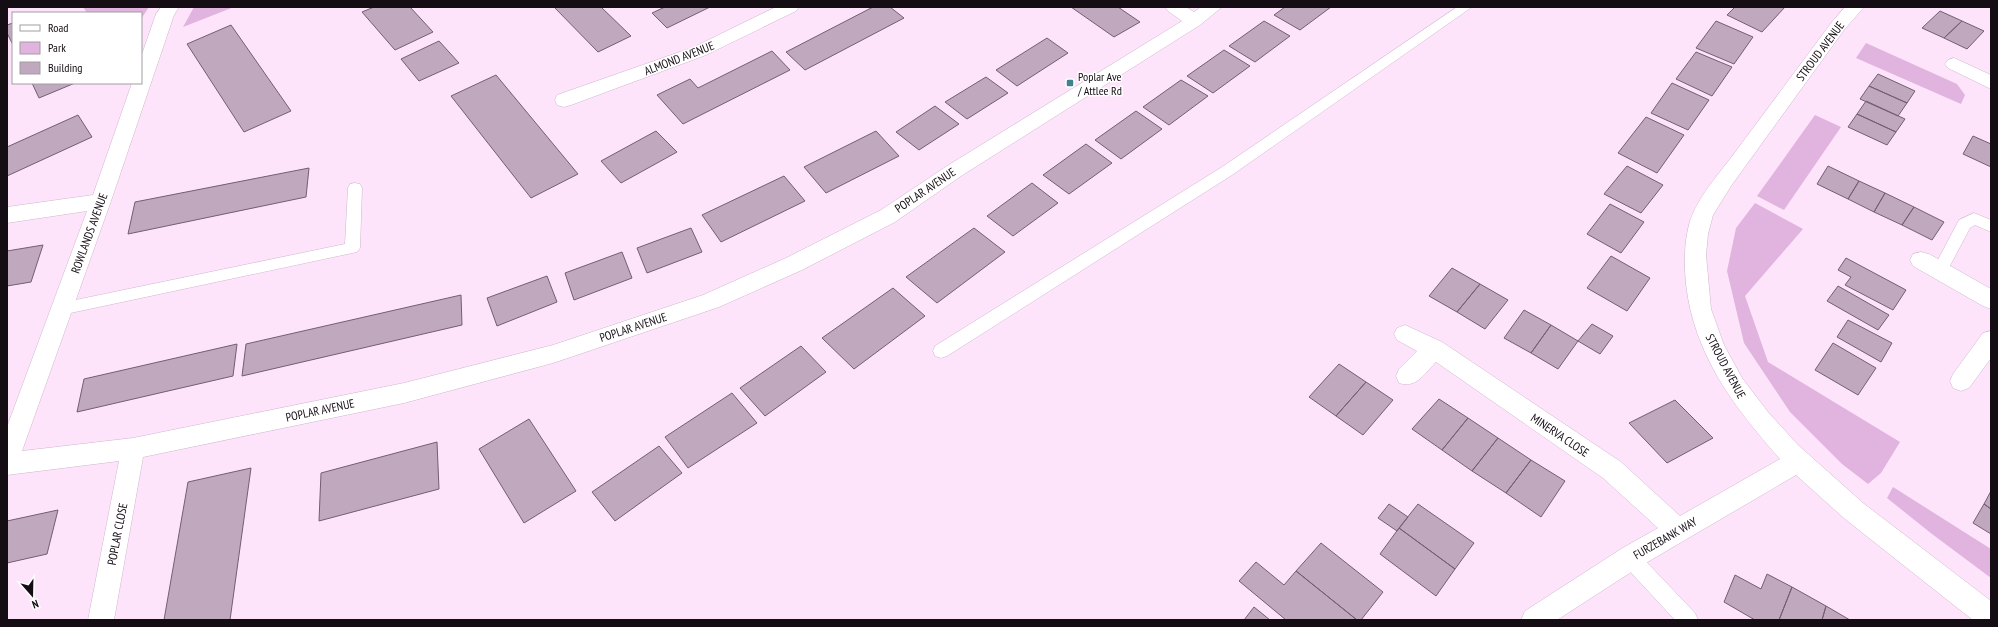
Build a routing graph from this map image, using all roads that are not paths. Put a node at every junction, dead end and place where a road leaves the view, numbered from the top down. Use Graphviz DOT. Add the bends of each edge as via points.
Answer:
graph roads {
  1 [pos="170,7"];
  2 [pos="790,7"];
  3 [pos="1174,7"];
  4 [pos="1213,7"];
  5 [pos="1466,7"];
  6 [pos="1855,7"];
  7 [pos="1194,21"];
  8 [pos="1954,64"];
  9 [pos="142,81"];
  10 [pos="1991,83"];
  11 [pos="141,84"];
  12 [pos="564,100"];
  13 [pos="355,188"];
  14 [pos="101,201"];
  15 [pos="7,215"];
  16 [pos="1991,226"];
  17 [pos="1921,260"];
  18 [pos="1940,271"];
  19 [pos="1991,300"];
  20 [pos="61,308"];
  21 [pos="1405,334"];
  22 [pos="1991,340"];
  23 [pos="1434,350"];
  24 [pos="940,351"];
  25 [pos="1407,376"];
  26 [pos="1961,382"];
  27 [pos="134,449"];
  28 [pos="7,460"];
  29 [pos="1798,461"];
  30 [pos="7,464"];
  31 [pos="1678,530"];
  32 [pos="1630,558"];
  33 [pos="1991,617"];
  34 [pos="101,620"];
  35 [pos="1534,620"];
  36 [pos="1688,620"];
  1 -- 9 [label="street, ROWLANDS AVENUE" via="165,14"];
  2 -- 12 [label="street, ALMOND AVENUE" via="700,51"];
  3 -- 7 [label="street"];
  4 -- 7 [label="street, POPLAR AVENUE"];
  5 -- 24 [label="lane" via="1227,171"];
  6 -- 29 [label="street, STROUD AVENUE" via="1838,26 1723,184 1703,215 1696,244 1695,280 1699,306 1712,345 1744,401"];
  7 -- 27 [label="street, POPLAR AVENUE" via="954,170 888,216 794,264 711,301 553,354 411,391"];
  8 -- 10 [label="street"];
  11 -- 14 [label="street, ROWLANDS AVENUE"];
  13 -- 20 [label="lane" via="352,248"];
  14 -- 15 [label="street"];
  14 -- 20 [label="street, ROWLANDS AVENUE"];
  16 -- 18 [label="lane" via="1974,219 1964,224"];
  17 -- 18 [label="street"];
  18 -- 19 [label="street"];
  20 -- 28 [label="street, ROWLANDS AVENUE"];
  21 -- 23 [label="street, MINERVA CLOSE"];
  22 -- 26 [label="street"];
  23 -- 25 [label="street"];
  23 -- 31 [label="street, MINERVA CLOSE" via="1612,470"];
  27 -- 30 [label="street, POPLAR AVENUE"];
  27 -- 34 [label="street, POPLAR CLOSE"];
  29 -- 31 [label="street, FURZEBANK WAY"];
  29 -- 33 [label="street, STROUD AVENUE" via="1865,520"];
  31 -- 32 [label="street, FURZEBANK WAY"];
  32 -- 35 [label="street, FURZEBANK WAY"];
  32 -- 36 [label="lane"];
}
